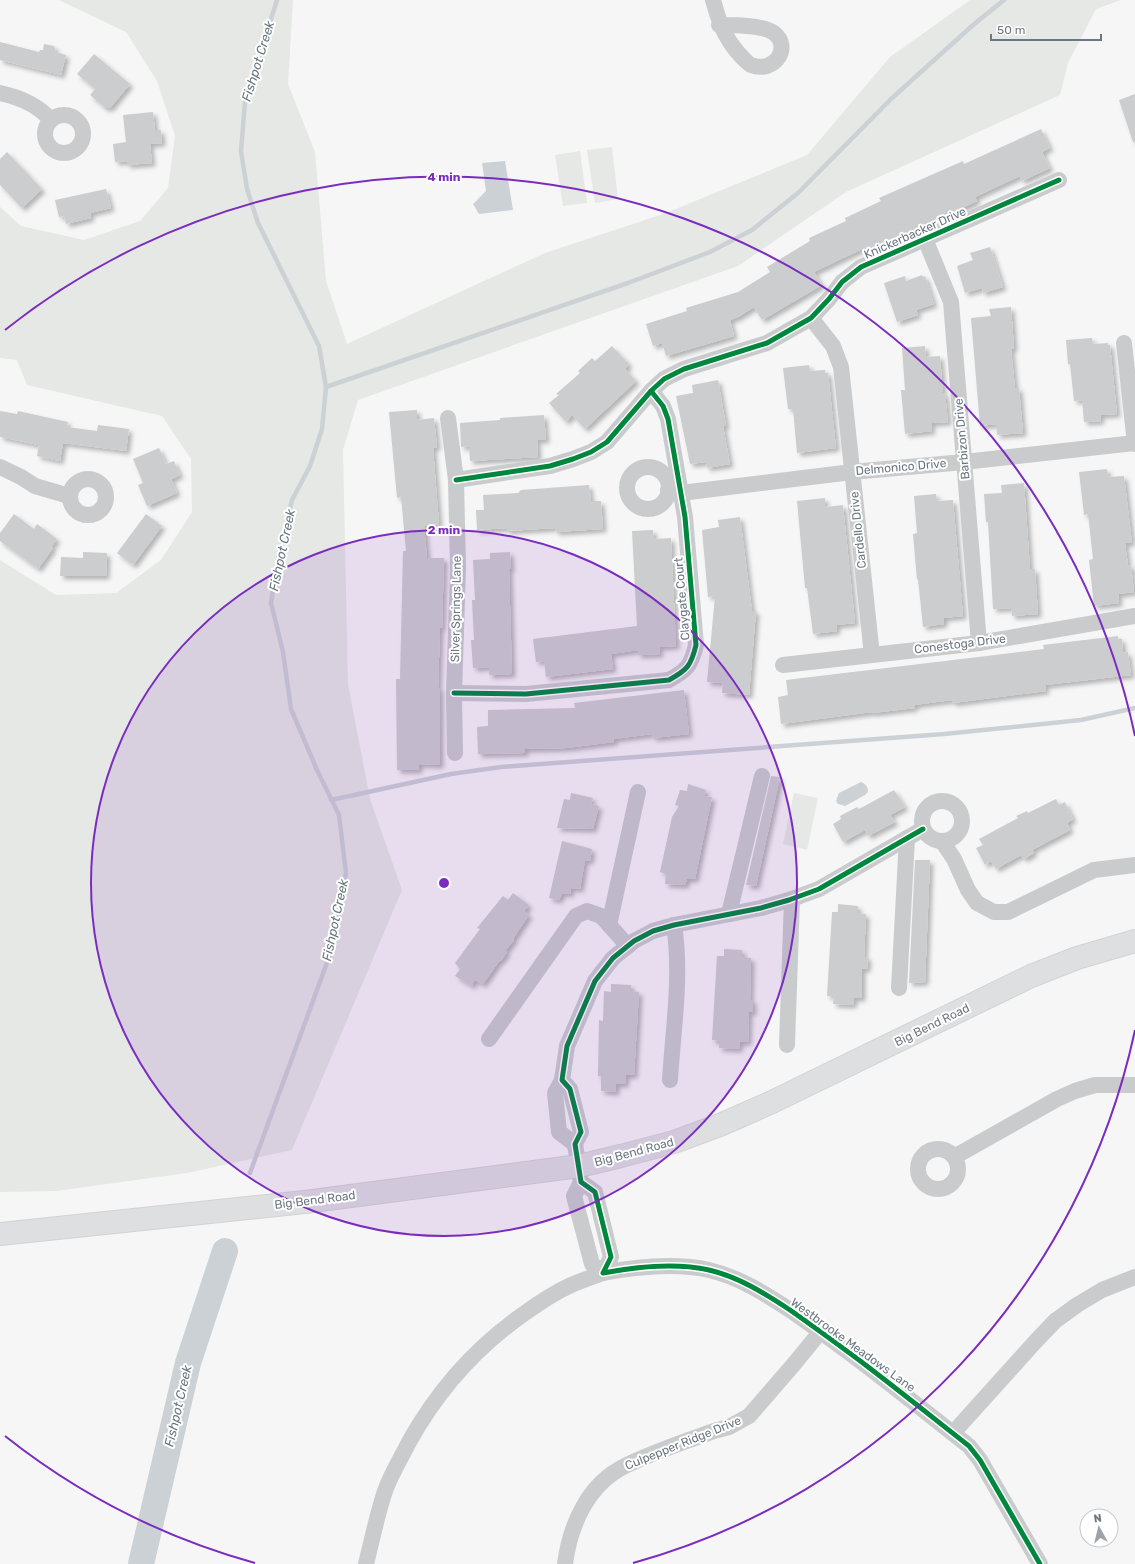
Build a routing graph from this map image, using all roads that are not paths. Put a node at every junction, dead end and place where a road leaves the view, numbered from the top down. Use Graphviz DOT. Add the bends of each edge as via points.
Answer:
graph roads {
  1 [pos="713,0"];
  2 [pos="720,25"];
  3 [pos="0,93"];
  4 [pos="51,120"];
  5 [pos="1059,180"];
  6 [pos="925,239"];
  7 [pos="811,318"];
  8 [pos="1124,343"];
  9 [pos="651,390"];
  10 [pos="1133,407"];
  11 [pos="448,418"];
  12 [pos="1135,443"];
  13 [pos="964,462"];
  14 [pos="0,467"];
  15 [pos="852,472"];
  16 [pos="456,480"];
  17 [pos="675,491"];
  18 [pos="69,496"];
  19 [pos="1135,616"];
  20 [pos="979,643"];
  21 [pos="872,655"];
  22 [pos="784,665"];
  23 [pos="454,693"];
  24 [pos="455,753"];
  25 [pos="762,776"];
  26 [pos="638,792"];
  27 [pos="923,829"];
  28 [pos="907,838"];
  29 [pos="942,841"];
  30 [pos="1135,865"];
  31 [pos="792,899"];
  32 [pos="729,914"];
  33 [pos="609,925"];
  34 [pos="674,925"];
  35 [pos="1135,941"];
  36 [pos="628,946"];
  37 [pos="899,988"];
  38 [pos="489,1039"];
  39 [pos="787,1045"];
  40 [pos="670,1080"];
  41 [pos="1135,1085"];
  42 [pos="954,1157"];
  43 [pos="580,1174"];
  44 [pos="0,1234"];
  45 [pos="603,1273"];
  46 [pos="1135,1277"];
  47 [pos="821,1331"];
  48 [pos="952,1433"];
  49 [pos="366,1564"];
  50 [pos="565,1564"];
  51 [pos="1040,1564"];
  1 -- 2 [label="street"];
  3 -- 4 [label="street" via="24,100"];
  5 -- 6 [label="street, Knickerbacker Drive"];
  6 -- 7 [label="street, Knickerbacker Drive" via="861,267 842,282"];
  6 -- 13 [label="street, Barbizon Drive" via="951,302"];
  7 -- 9 [label="street, Knickerbacker Drive" via="768,343 684,369 664,379"];
  7 -- 15 [label="street, Cardello Drive" via="833,346 841,367"];
  8 -- 10 [label="street"];
  9 -- 16 [label="street, Knickerbacker Drive" via="607,442 591,452 550,466"];
  9 -- 17 [label="street, Claygate Court" via="663,406 668,419"];
  10 -- 12 [label="street"];
  11 -- 16 [label="street, Silver Springs Lane"];
  12 -- 13 [label="street, Delmonico Drive"];
  13 -- 15 [label="street, Delmonico Drive"];
  13 -- 20 [label="street, Barbizon Drive"];
  14 -- 18 [label="street" via="35,486"];
  15 -- 17 [label="street, Delmonico Drive"];
  15 -- 21 [label="street, Cardello Drive"];
  16 -- 23 [label="street, Silver Springs Lane" via="458,568"];
  17 -- 23 [label="street, Claygate Court" via="685,517 696,645 692,660 682,672 669,680 526,694"];
  19 -- 20 [label="street, Conestoga Drive"];
  20 -- 21 [label="street, Conestoga Drive"];
  21 -- 22 [label="street, Conestoga Drive"];
  23 -- 24 [label="street, Silver Springs Lane"];
  25 -- 32 [label="street"];
  26 -- 33 [label="street"];
  27 -- 28 [label="street"];
  27 -- 29 [label="street" via="932,839"];
  27 -- 29 [label="street" via="922,815 930,805 942,801 954,805 961,816 961,828 952,838"];
  28 -- 31 [label="street" via="819,889"];
  28 -- 37 [label="street"];
  29 -- 30 [label="street" via="954,858 973,897 994,912 1008,912 1094,870"];
  31 -- 32 [label="street"];
  31 -- 39 [label="street"];
  32 -- 34 [label="street"];
  33 -- 36 [label="street"];
  33 -- 38 [label="street" via="602,916 587,911 576,916"];
  34 -- 36 [label="street" via="653,931"];
  34 -- 40 [label="street" via="677,970"];
  35 -- 43 [label="main road, Big Bend Road" via="1077,958 1031,976 720,1125 674,1142 621,1156"];
  36 -- 43 [label="street" via="613,958 595,981 567,1046 562,1080 570,1089 581,1132 575,1144"];
  41 -- 42 [label="street" via="1095,1085 1075,1091"];
  43 -- 44 [label="main road, Big Bend Road"];
  43 -- 45 [label="street" via="595,1192 611,1257"];
  45 -- 47 [label="street, Westbrooke Meadows Lane" via="658,1266 709,1270 738,1279 763,1292"];
  45 -- 49 [label="street, Westbrooke Meadows Lane" via="569,1286 543,1300 512,1322 489,1340 446,1385 428,1410 385,1489"];
  46 -- 48 [label="street" via="1102,1290 1055,1321"];
  47 -- 48 [label="street, Westbrooke Meadows Lane"];
  47 -- 50 [label="street, Culpepper Ridge Drive" via="749,1416 728,1427 624,1466 606,1479 593,1492 575,1521 567,1546"];
  48 -- 51 [label="street, Westbrooke Meadows Lane" via="969,1446 980,1460"];
}
